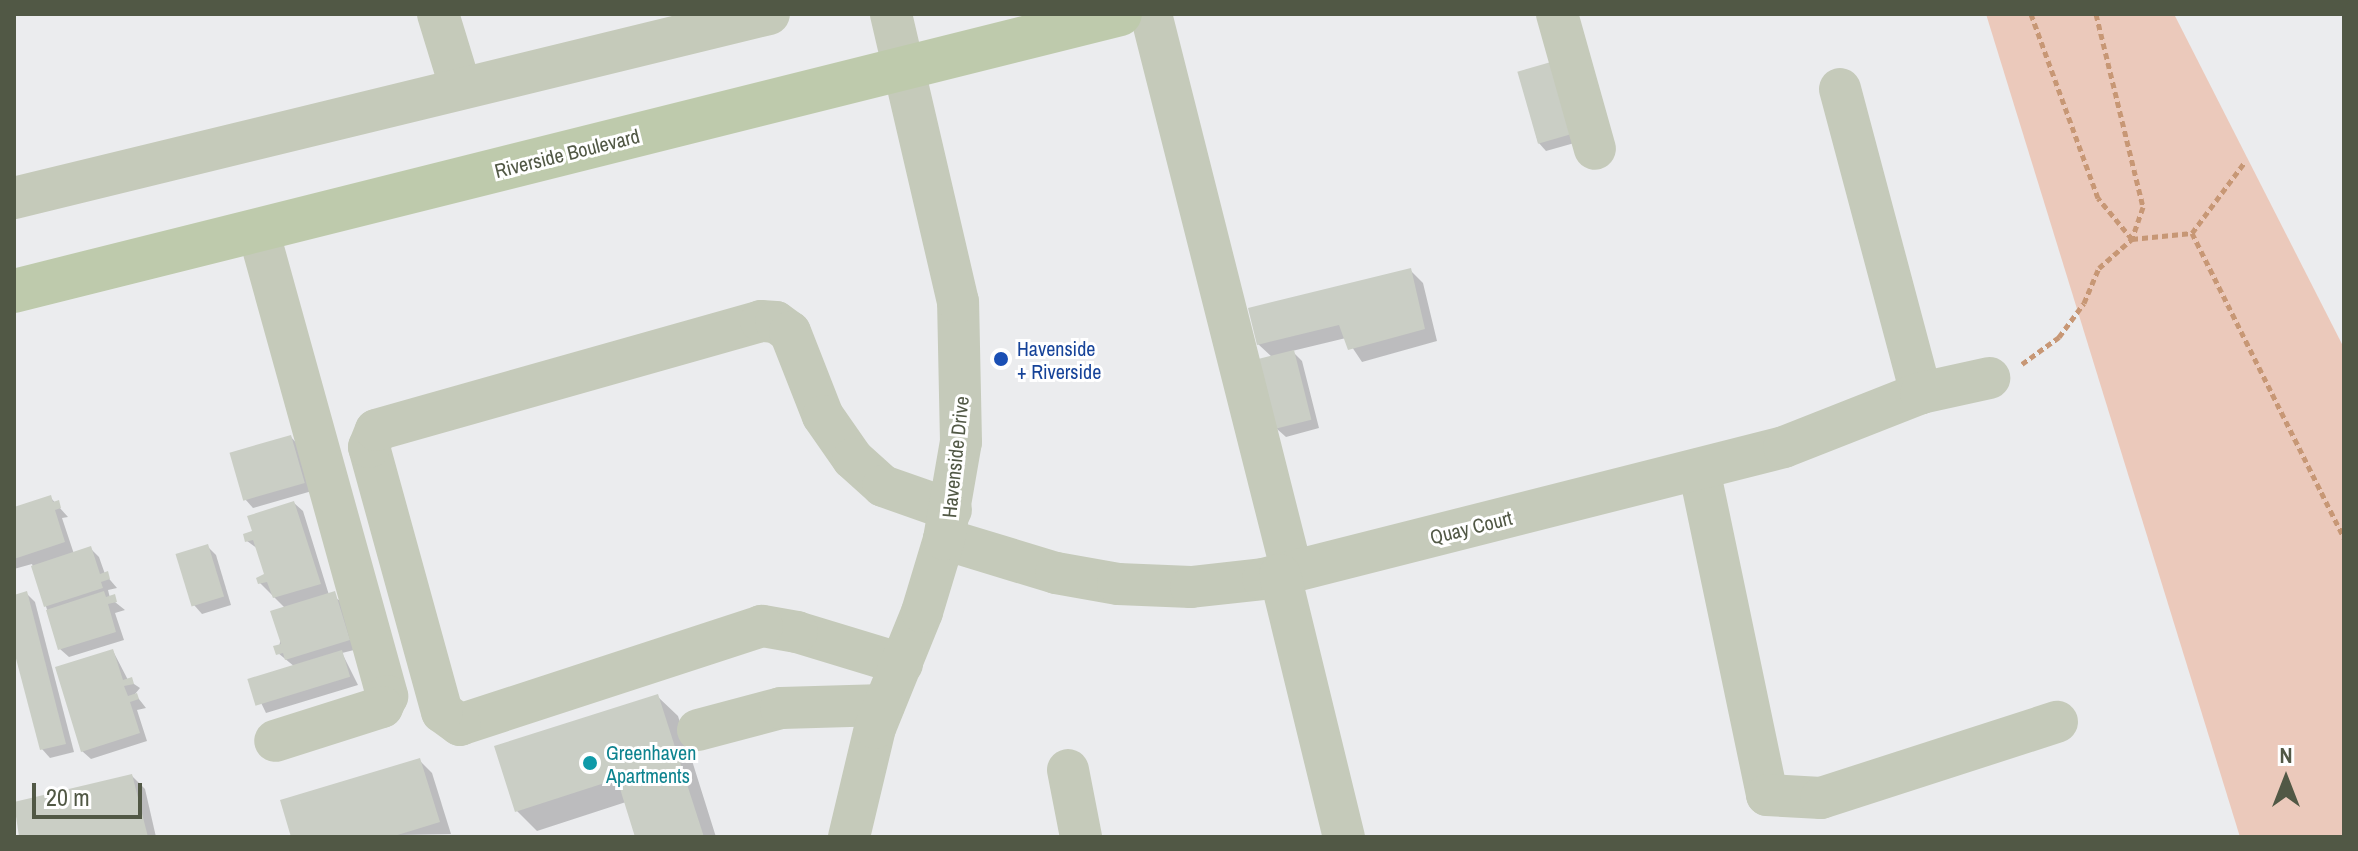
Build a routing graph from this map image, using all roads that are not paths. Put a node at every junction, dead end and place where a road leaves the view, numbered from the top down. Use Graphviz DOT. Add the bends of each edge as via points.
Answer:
graph roads {
  1 [pos="438,14"];
  2 [pos="769,14"];
  3 [pos="891,14"];
  4 [pos="1120,14"];
  5 [pos="1151,14"];
  6 [pos="1557,14"];
  7 [pos="902,69"];
  8 [pos="460,86"];
  9 [pos="1840,89"];
  10 [pos="1595,149"];
  11 [pos="14,198"];
  12 [pos="258,230"];
  13 [pos="14,291"];
  14 [pos="1989,378"];
  15 [pos="1921,393"];
  16 [pos="1699,469"];
  17 [pos="948,525"];
  18 [pos="1286,574"];
  19 [pos="902,664"];
  20 [pos="884,705"];
  21 [pos="2057,722"];
  22 [pos="698,730"];
  23 [pos="275,741"];
  24 [pos="1068,770"];
  25 [pos="849,837"];
  26 [pos="1081,837"];
  27 [pos="1344,837"];
  1 -- 8 [label="street"];
  2 -- 8 [label="street"];
  3 -- 7 [label="street, Havenside Drive"];
  4 -- 7 [label="main road, Riverside Boulevard"];
  5 -- 18 [label="street"];
  6 -- 10 [label="street"];
  7 -- 12 [label="main road, Riverside Boulevard"];
  7 -- 17 [label="street, Havenside Drive" via="943,222 958,302 961,442"];
  8 -- 11 [label="street"];
  9 -- 15 [label="street"];
  12 -- 13 [label="main road, Riverside Boulevard"];
  12 -- 23 [label="street" via="387,696 382,707"];
  14 -- 15 [label="street, Quay Court"];
  15 -- 16 [label="street, Quay Court" via="1784,447"];
  16 -- 18 [label="street, Quay Court"];
  16 -- 21 [label="street" via="1767,795 1821,798"];
  17 -- 18 [label="street, Quay Court" via="1056,573 1118,584 1191,587"];
  17 -- 19 [label="street, Havenside Drive"];
  17 -- 19 [label="street, Quay Court" via="883,486 853,459 823,416 790,332 776,322 761,321 376,430 369,447 442,712 460,725 762,626"];
  18 -- 27 [label="street"];
  19 -- 20 [label="street, Havenside Drive"];
  20 -- 22 [label="street" via="781,708"];
  20 -- 25 [label="street, Havenside Drive"];
  24 -- 26 [label="street"];
}
